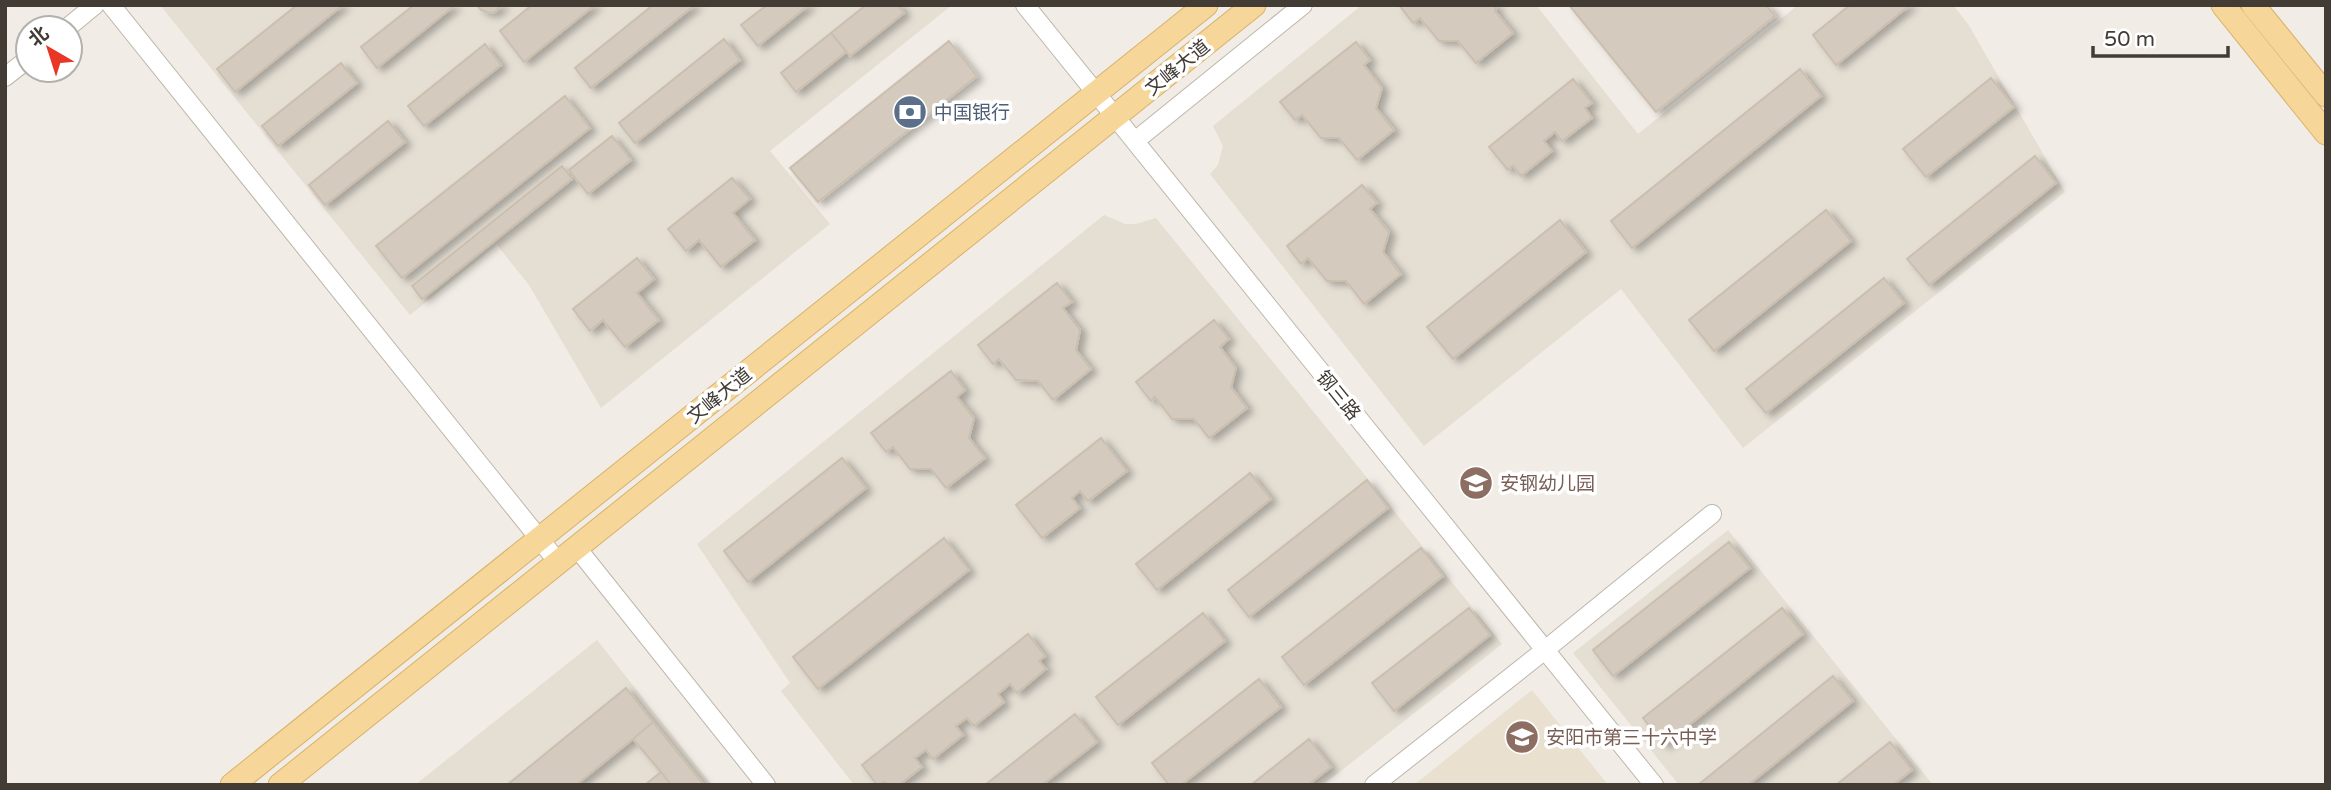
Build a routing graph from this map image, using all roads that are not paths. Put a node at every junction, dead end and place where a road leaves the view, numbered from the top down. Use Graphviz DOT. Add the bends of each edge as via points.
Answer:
graph roads {
  1 [pos="111,5"];
  2 [pos="1025,5"];
  3 [pos="1206,5"];
  4 [pos="1254,5"];
  5 [pos="1303,5"];
  6 [pos="2223,5"];
  7 [pos="2253,5"];
  8 [pos="1096,93"];
  9 [pos="2326,95"];
  10 [pos="1115,117"];
  11 [pos="2326,133"];
  12 [pos="1135,141"];
  13 [pos="1712,514"];
  14 [pos="540,538"];
  15 [pos="577,548"];
  16 [pos="558,562"];
  17 [pos="1545,650"];
  18 [pos="232,785"];
  19 [pos="280,785"];
  20 [pos="766,785"];
  21 [pos="1374,785"];
  22 [pos="1654,785"];
  1 -- 14 [label="street"];
  2 -- 8 [label="street, 钢三路"];
  3 -- 8 [label="main road, 文峰大道"];
  4 -- 10 [label="main road, 文峰大道"];
  5 -- 12 [label="street"];
  6 -- 11 [label="main road"];
  7 -- 9 [label="main road"];
  8 -- 10 [label="street, 钢三路"];
  8 -- 14 [label="main road, 文峰大道"];
  10 -- 12 [label="street, 钢三路"];
  10 -- 15 [label="main road, 文峰大道"];
  12 -- 17 [label="street, 钢三路"];
  13 -- 17 [label="street"];
  14 -- 16 [label="street"];
  14 -- 18 [label="main road, 文峰大道"];
  15 -- 16 [label="main road, 文峰大道"];
  15 -- 20 [label="street"];
  16 -- 19 [label="main road, 文峰大道"];
  17 -- 21 [label="street"];
  17 -- 22 [label="street, 钢三路"];
}
